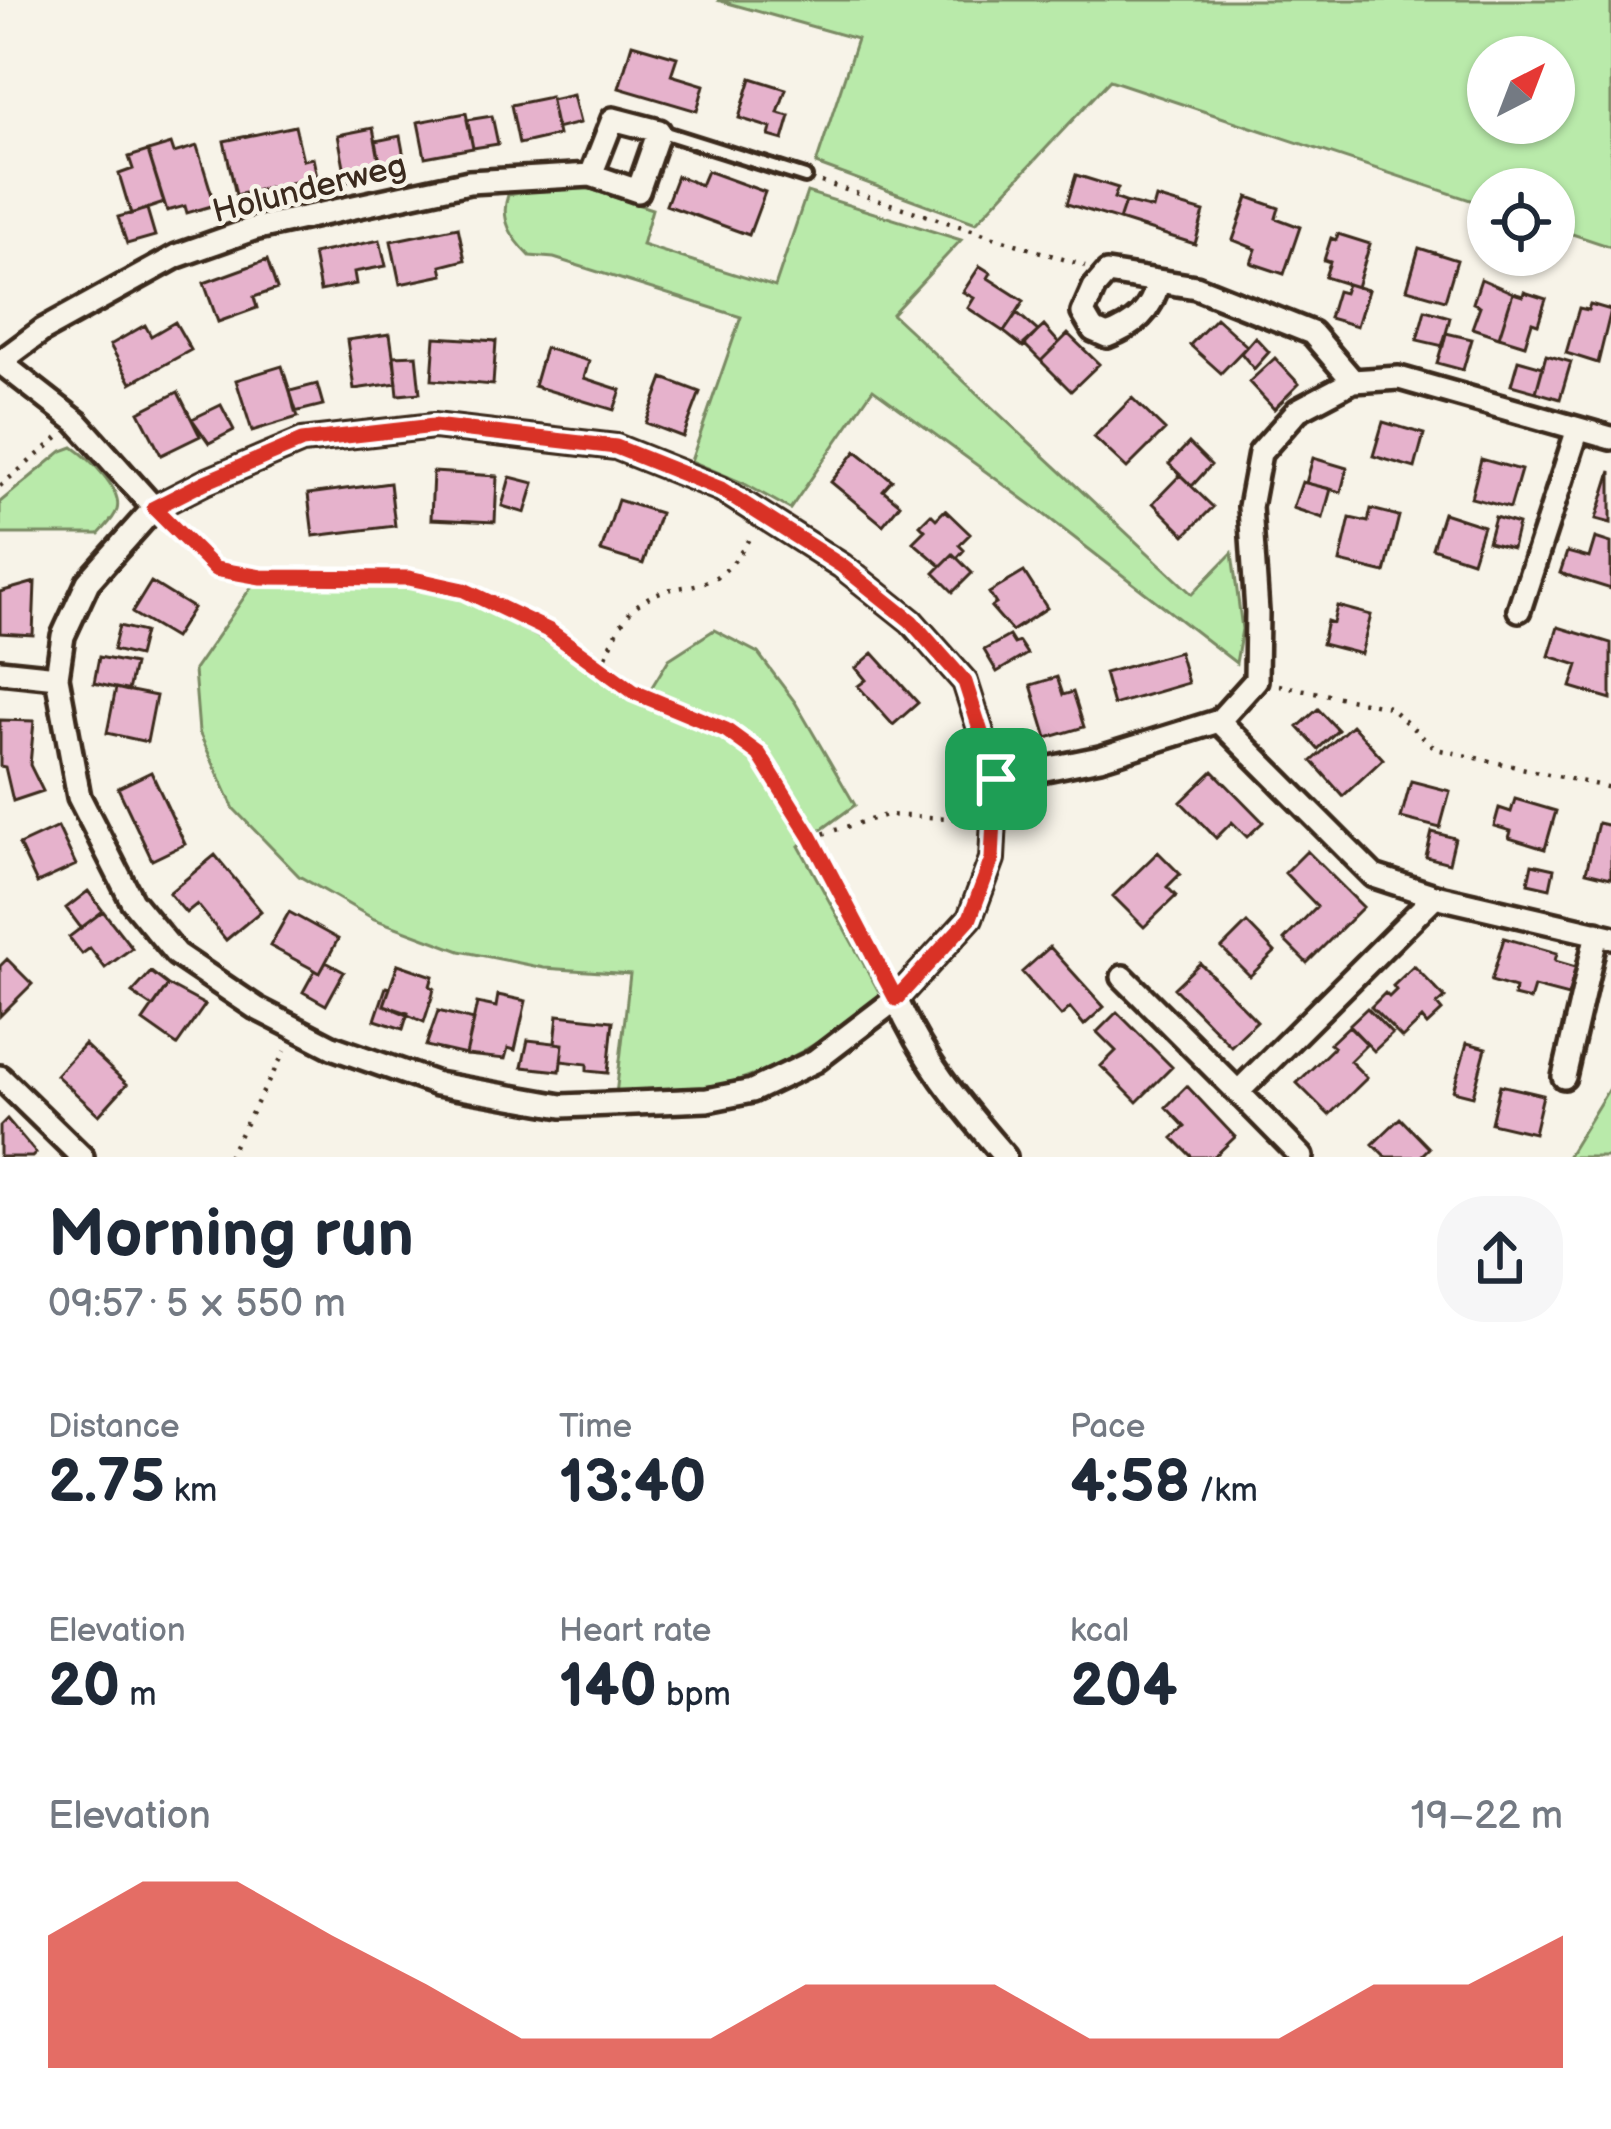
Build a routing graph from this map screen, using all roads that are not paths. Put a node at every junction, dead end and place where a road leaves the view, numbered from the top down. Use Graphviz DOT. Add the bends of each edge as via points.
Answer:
graph roads {
  1 [pos="659,131"];
  2 [pos="591,175"];
  3 [pos="805,177"];
  4 [pos="1158,283"];
  5 [pos="0,362"];
  6 [pos="1353,381"];
  7 [pos="1579,429"];
  8 [pos="1611,438"];
  9 [pos="154,508"];
  10 [pos="1519,610"];
  11 [pos="0,670"];
  12 [pos="58,677"];
  13 [pos="1219,721"];
  14 [pos="996,779"];
  15 [pos="1435,896"];
  16 [pos="1604,935"];
  17 [pos="1123,977"];
  18 [pos="896,999"];
  19 [pos="0,1077"];
  20 [pos="1564,1077"];
  21 [pos="1238,1092"];
  22 [pos="82,1157"];
  23 [pos="1005,1157"];
  24 [pos="1301,1157"];
  1 -- 2 [label="street" via="613,119"];
  1 -- 2 [label="street, Holunderweg" via="638,191"];
  1 -- 3 [label="lane"];
  2 -- 5 [label="street, Holunderweg" via="470,182 253,229 177,256"];
  4 -- 4 [label="street" via="1107,273 1083,314 1107,336 1141,318"];
  4 -- 6 [label="street" via="1196,287 1312,333"];
  5 -- 9 [label="street" via="77,422"];
  6 -- 7 [label="street" via="1399,378"];
  6 -- 13 [label="street" via="1298,410 1260,453 1250,507 1256,680"];
  7 -- 8 [label="street"];
  7 -- 10 [label="street"];
  9 -- 12 [label="street" via="88,582 64,636"];
  9 -- 14 [label="street" via="302,441 434,426 616,447 721,489 911,621 965,682"];
  11 -- 12 [label="street"];
  12 -- 18 [label="street" via="79,797 133,902 176,954 332,1048 416,1077 562,1106 707,1100 752,1091 815,1061"];
  13 -- 14 [label="street"];
  13 -- 15 [label="street" via="1374,876"];
  14 -- 18 [label="street" via="992,859 970,918"];
  15 -- 16 [label="street"];
  15 -- 21 [label="street"];
  16 -- 20 [label="street"];
  17 -- 21 [label="street"];
  18 -- 23 [label="street" via="935,1075"];
  19 -- 22 [label="street"];
  21 -- 24 [label="street"];
}
